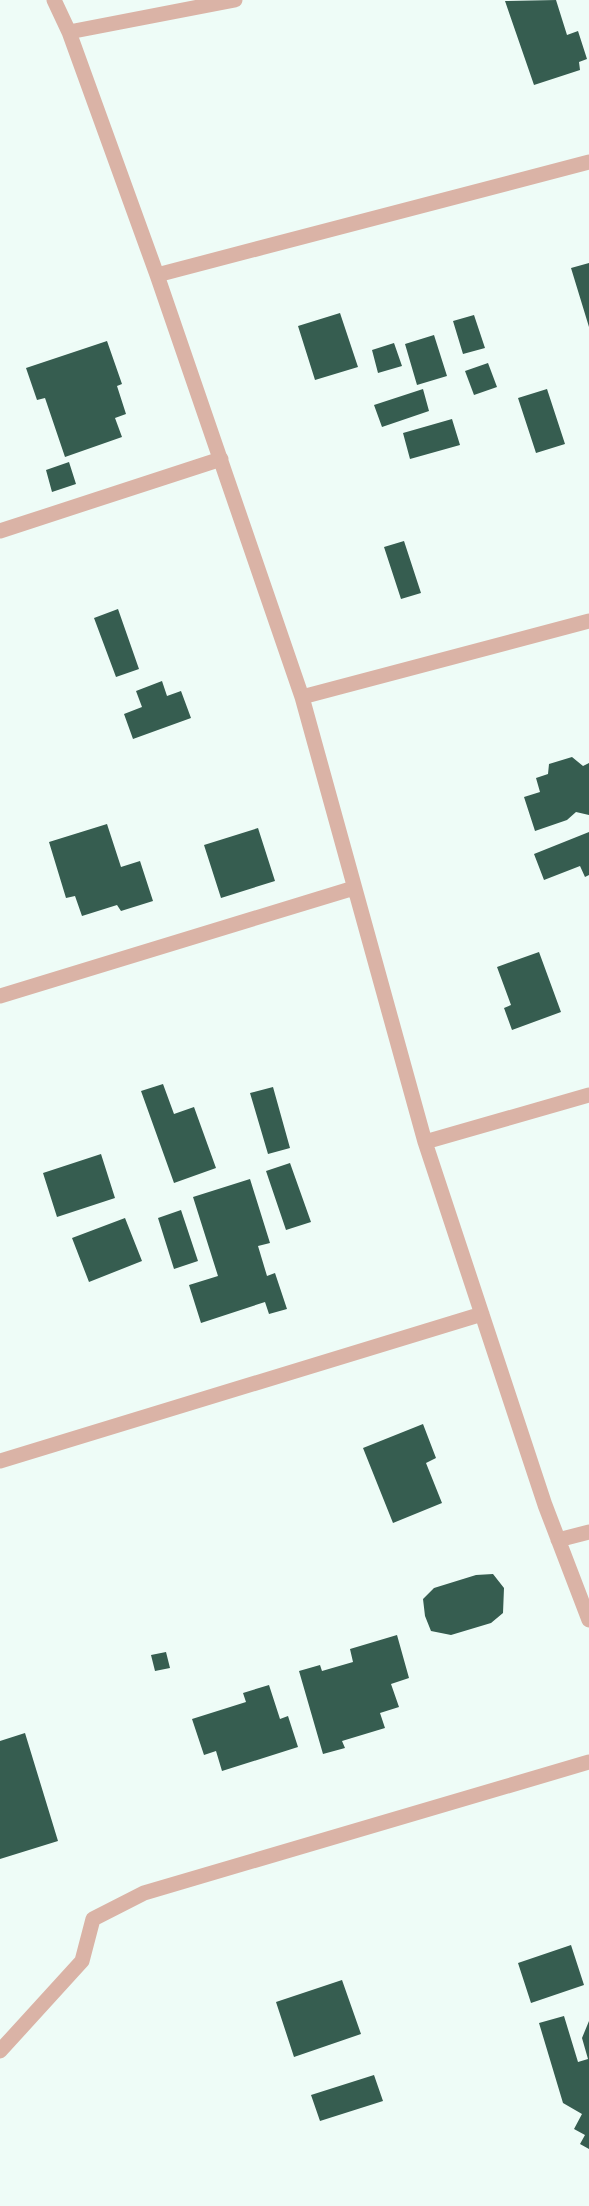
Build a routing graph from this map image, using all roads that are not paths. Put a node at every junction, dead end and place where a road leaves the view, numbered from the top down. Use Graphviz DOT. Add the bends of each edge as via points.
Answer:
graph roads {
  1 [pos="54,0"];
  2 [pos="235,0"];
  3 [pos="69,32"];
  4 [pos="589,162"];
  5 [pos="157,275"];
  6 [pos="221,459"];
  7 [pos="0,531"];
  8 [pos="589,621"];
  9 [pos="302,697"];
  10 [pos="354,888"];
  11 [pos="0,996"];
  12 [pos="589,1094"];
  13 [pos="425,1142"];
  14 [pos="482,1314"];
  15 [pos="0,1461"];
  16 [pos="589,1532"];
  17 [pos="558,1540"];
  18 [pos="589,1620"];
  19 [pos="589,1762"];
  20 [pos="0,2051"];
  1 -- 3 [label="street"];
  2 -- 3 [label="street"];
  3 -- 5 [label="street"];
  4 -- 5 [label="street"];
  5 -- 6 [label="street"];
  6 -- 7 [label="street"];
  6 -- 9 [label="street"];
  8 -- 9 [label="street"];
  9 -- 10 [label="street"];
  10 -- 11 [label="street"];
  10 -- 13 [label="street"];
  12 -- 13 [label="street"];
  13 -- 14 [label="street"];
  14 -- 15 [label="street"];
  14 -- 17 [label="street"];
  16 -- 17 [label="street"];
  17 -- 18 [label="street"];
  19 -- 20 [label="street" via="144,1893 93,1919 82,1960"];
}
